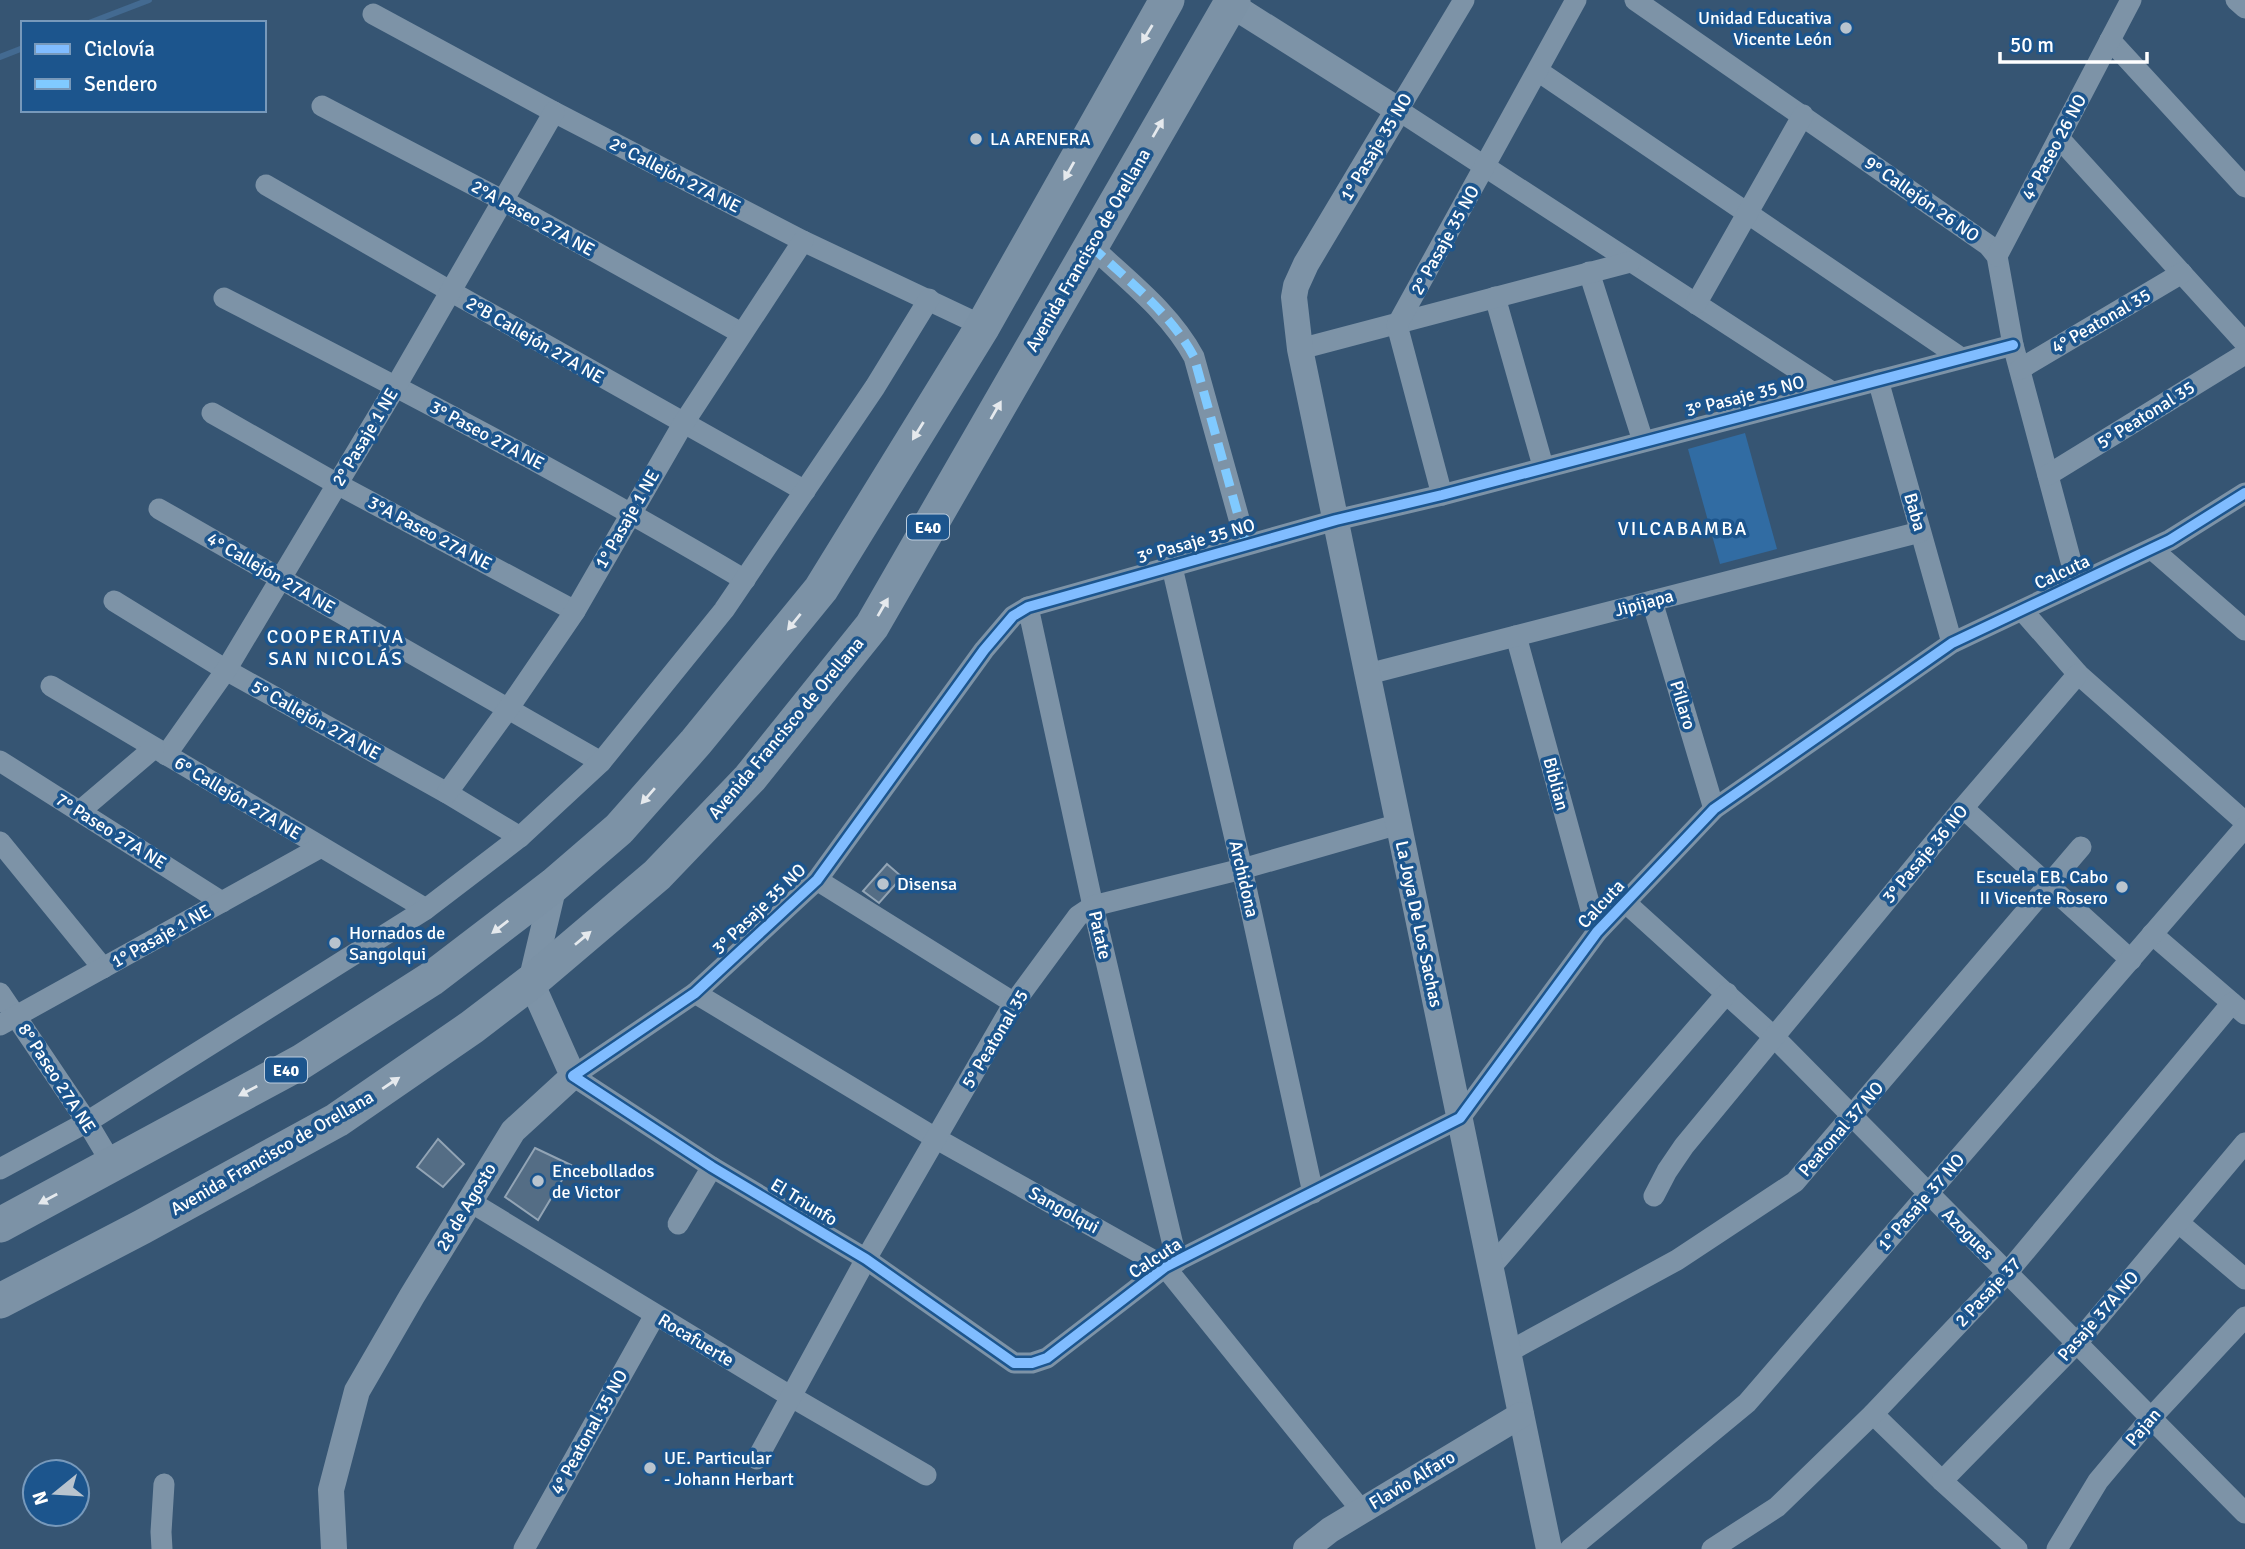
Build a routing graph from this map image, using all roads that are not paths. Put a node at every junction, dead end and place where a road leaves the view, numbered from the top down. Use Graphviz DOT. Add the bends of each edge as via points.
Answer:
graph roads {
  1 [pos="1167,0"];
  2 [pos="1464,0"];
  3 [pos="1576,0"];
  4 [pos="1635,0"];
  5 [pos="2131,0"];
  6 [pos="2235,0"];
  7 [pos="1232,2"];
  8 [pos="2245,8"];
  9 [pos="373,14"];
  10 [pos="2110,40"];
  11 [pos="1538,71"];
  12 [pos="322,106"];
  13 [pos="1398,110"];
  14 [pos="554,112"];
  15 [pos="1803,115"];
  16 [pos="2059,138"];
  17 [pos="1485,169"];
  18 [pos="266,185"];
  19 [pos="2245,187"];
  20 [pos="505,201"];
  21 [pos="1747,213"];
  22 [pos="803,241"];
  23 [pos="1090,245"];
  24 [pos="1997,256"];
  25 [pos="1630,262"];
  26 [pos="1589,272"];
  27 [pos="2182,273"];
  28 [pos="450,291"];
  29 [pos="1495,297"];
  30 [pos="224,298"];
  31 [pos="1294,298"];
  32 [pos="929,299"];
  33 [pos="1696,304"];
  34 [pos="1397,325"];
  35 [pos="983,326"];
  36 [pos="741,333"];
  37 [pos="2245,343"];
  38 [pos="2013,345"];
  39 [pos="1300,349"];
  40 [pos="2245,354"];
  41 [pos="1961,358"];
  42 [pos="2020,369"];
  43 [pos="1878,380"];
  44 [pos="396,386"];
  45 [pos="1832,392"];
  46 [pos="212,413"];
  47 [pos="682,424"];
  48 [pos="1643,440"];
  49 [pos="1543,467"];
  50 [pos="2048,475"];
  51 [pos="337,484"];
  52 [pos="805,491"];
  53 [pos="2245,493"];
  54 [pos="1442,495"];
  55 [pos="159,509"];
  56 [pos="630,512"];
  57 [pos="1336,520"];
  58 [pos="1920,532"];
  59 [pos="1246,544"];
  60 [pos="2152,549"];
  61 [pos="1172,567"];
  62 [pos="280,578"];
  63 [pos="745,580"];
  64 [pos="2077,584"];
  65 [pos="114,601"];
  66 [pos="1653,601"];
  67 [pos="1028,607"];
  68 [pos="2022,610"];
  69 [pos="575,611"];
  70 [pos="2245,631"];
  71 [pos="1516,636"];
  72 [pos="1952,643"];
  73 [pos="226,670"];
  74 [pos="1368,674"];
  75 [pos="2078,674"];
  76 [pos="51,686"];
  77 [pos="508,709"];
  78 [pos="160,751"];
  79 [pos="0,761"];
  80 [pos="601,762"];
  81 [pos="447,793"];
  82 [pos="1714,808"];
  83 [pos="1963,808"];
  84 [pos="80,811"];
  85 [pos="2245,822"];
  86 [pos="1399,824"];
  87 [pos="2245,827"];
  88 [pos="520,837"];
  89 [pos="0,842"];
  90 [pos="321,847"];
  91 [pos="2081,847"];
  92 [pos="1242,869"];
  93 [pos="817,880"];
  94 [pos="554,885"];
  95 [pos="2049,886"];
  96 [pos="222,902"];
  97 [pos="1626,903"];
  98 [pos="1093,906"];
  99 [pos="426,909"];
  100 [pos="1597,932"];
  101 [pos="2152,934"];
  102 [pos="2131,960"];
  103 [pos="103,968"];
  104 [pos="531,982"];
  105 [pos="0,993"];
  106 [pos="695,993"];
  107 [pos="1727,993"];
  108 [pos="1014,1003"];
  109 [pos="2239,1009"];
  110 [pos="8,1020"];
  111 [pos="1774,1037"];
  112 [pos="573,1076"];
  113 [pos="1852,1116"];
  114 [pos="1460,1118"];
  115 [pos="87,1122"];
  116 [pos="937,1139"];
  117 [pos="2245,1143"];
  118 [pos="112,1164"];
  119 [pos="712,1167"];
  120 [pos="0,1169"];
  121 [pos="1313,1193"];
  122 [pos="1928,1194"];
  123 [pos="1654,1196"];
  124 [pos="469,1202"];
  125 [pos="2179,1223"];
  126 [pos="678,1224"];
  127 [pos="0,1225"];
  128 [pos="866,1259"];
  129 [pos="1171,1265"];
  130 [pos="1490,1267"];
  131 [pos="2007,1273"];
  132 [pos="2245,1279"];
  133 [pos="0,1301"];
  134 [pos="655,1315"];
  135 [pos="2245,1317"];
  136 [pos="2077,1343"];
  137 [pos="1508,1352"];
  138 [pos="1014,1363"];
  139 [pos="790,1396"];
  140 [pos="1873,1414"];
  141 [pos="1521,1415"];
  142 [pos="2150,1419"];
  143 [pos="757,1459"];
  144 [pos="926,1475"];
  145 [pos="1942,1481"];
  146 [pos="164,1484"];
  147 [pos="1362,1511"];
  148 [pos="2245,1513"];
  149 [pos="162,1549"];
  150 [pos="334,1549"];
  151 [pos="524,1549"];
  152 [pos="1306,1549"];
  153 [pos="1549,1549"];
  154 [pos="1570,1549"];
  155 [pos="1712,1549"];
  156 [pos="2017,1549"];
  157 [pos="2057,1549"];
  1 -- 35 [label="highway, E40, one-way"];
  2 -- 13 [label="street, 1° Pasaje 35 NO"];
  3 -- 11 [label="street, 2° Pasaje 35 NO"];
  4 -- 15 [label="street, 9° Callejón 26 NO"];
  5 -- 10 [label="street, 4° Paseo 26 NO"];
  6 -- 8 [label="street"];
  7 -- 13 [label="street"];
  23 -- 7 [label="highway, Avenida Francisco de Orellana / E40, one-way"];
  9 -- 14 [label="street, 2° Callejón 27A NE"];
  10 -- 16 [label="street, 4° Paseo 26 NO"];
  10 -- 19 [label="street"];
  11 -- 17 [label="street, 2° Pasaje 35 NO"];
  11 -- 21 [label="street"];
  12 -- 20 [label="street, 2°A Paseo 27A NE"];
  13 -- 17 [label="street"];
  13 -- 31 [label="street, 1° Pasaje 35 NO" via="1306,264"];
  14 -- 20 [label="street, 2° Pasaje 1 NE"];
  14 -- 22 [label="street, 2° Callejón 27A NE"];
  15 -- 21 [label="street"];
  15 -- 24 [label="street, 9° Callejón 26 NO"];
  16 -- 24 [label="street, 4° Paseo 26 NO"];
  16 -- 27 [label="street"];
  17 -- 25 [label="street"];
  17 -- 34 [label="street, 2° Pasaje 35 NO"];
  18 -- 28 [label="street, 2°B Callejón 27A NE"];
  20 -- 28 [label="street, 2° Pasaje 1 NE"];
  20 -- 36 [label="street, 2°A Paseo 27A NE"];
  21 -- 33 [label="street"];
  21 -- 41 [label="street"];
  22 -- 32 [label="street, 2° Callejón 27A NE"];
  22 -- 36 [label="street, 1° Pasaje 1 NE"];
  23 -- 59 [label="street" via="1168,319 1194,357"];
  104 -- 23 [label="highway, Avenida Francisco de Orellana / E40, one-way" via="657,875 750,778 872,626"];
  24 -- 38 [label="street"];
  25 -- 26 [label="street"];
  25 -- 33 [label="street"];
  26 -- 29 [label="street"];
  26 -- 48 [label="street"];
  27 -- 37 [label="street"];
  27 -- 42 [label="street, 4° Peatonal 35"];
  28 -- 44 [label="street, 2° Pasaje 1 NE"];
  28 -- 47 [label="street, 2°B Callejón 27A NE"];
  29 -- 34 [label="street"];
  29 -- 49 [label="street"];
  30 -- 44 [label="street, 3° Paseo 27A NE"];
  31 -- 39 [label="street, La Joya De Los Sachas"];
  32 -- 35 [label="street, 2° Callejón 27A NE"];
  32 -- 52 [label="street"];
  33 -- 45 [label="street"];
  34 -- 39 [label="street"];
  34 -- 54 [label="street"];
  35 -- 94 [label="highway, E40, one-way" via="821,589 619,828"];
  36 -- 47 [label="street, 1° Pasaje 1 NE"];
  38 -- 41 [label="street, 3° Pasaje 35 NO"];
  38 -- 42 [label="street"];
  39 -- 57 [label="street, La Joya De Los Sachas"];
  40 -- 50 [label="street, 5° Peatonal 35"];
  41 -- 43 [label="street, 3° Pasaje 35 NO"];
  42 -- 50 [label="street"];
  43 -- 45 [label="street, 3° Pasaje 35 NO"];
  43 -- 58 [label="street, Baba"];
  44 -- 51 [label="street, 2° Pasaje 1 NE"];
  44 -- 56 [label="street, 3° Paseo 27A NE"];
  45 -- 48 [label="street, 3° Pasaje 35 NO"];
  46 -- 51 [label="street, 3°A Paseo 27A NE"];
  47 -- 52 [label="street, 2°B Callejón 27A NE"];
  47 -- 56 [label="street, 1° Pasaje 1 NE"];
  48 -- 49 [label="street, 3° Pasaje 35 NO"];
  49 -- 54 [label="street, 3° Pasaje 35 NO"];
  50 -- 64 [label="street"];
  51 -- 62 [label="street, 2° Pasaje 1 NE"];
  51 -- 69 [label="street, 3°A Paseo 27A NE"];
  52 -- 63 [label="street"];
  53 -- 60 [label="street, Calcuta"];
  54 -- 57 [label="street, 3° Pasaje 35 NO"];
  55 -- 62 [label="street, 4° Callejón 27A NE"];
  56 -- 63 [label="street, 3° Paseo 27A NE"];
  56 -- 69 [label="street, 1° Pasaje 1 NE"];
  57 -- 59 [label="street, 3° Pasaje 35 NO"];
  57 -- 74 [label="street, La Joya De Los Sachas"];
  58 -- 66 [label="street, Jipijapa"];
  58 -- 72 [label="street, Baba"];
  59 -- 61 [label="street, 3° Pasaje 35 NO"];
  60 -- 64 [label="street, Calcuta"];
  60 -- 70 [label="street"];
  61 -- 67 [label="street, 3° Pasaje 35 NO"];
  61 -- 92 [label="street, Archidona"];
  62 -- 73 [label="street, 2° Pasaje 1 NE"];
  62 -- 77 [label="street, 4° Callejón 27A NE"];
  63 -- 80 [label="street"];
  64 -- 68 [label="street, Calcuta"];
  65 -- 73 [label="street, 5° Callejón 27A NE"];
  66 -- 71 [label="street, Jipijapa"];
  66 -- 82 [label="street, Píllaro"];
  67 -- 93 [label="street, 3° Pasaje 35 NO" via="984,650"];
  67 -- 98 [label="street, Patate"];
  68 -- 72 [label="street, Calcuta"];
  68 -- 75 [label="street"];
  69 -- 77 [label="street, 1° Pasaje 1 NE"];
  71 -- 74 [label="street, Jipijapa"];
  71 -- 100 [label="street, Biblian"];
  72 -- 82 [label="street, Calcuta"];
  73 -- 78 [label="street, 2° Pasaje 1 NE"];
  73 -- 81 [label="street, 5° Callejón 27A NE"];
  74 -- 86 [label="street, La Joya De Los Sachas"];
  75 -- 83 [label="street, 3° Pasaje 36 NO"];
  75 -- 85 [label="street"];
  76 -- 78 [label="street, 6° Callejón 27A NE"];
  77 -- 80 [label="street, 4° Callejón 27A NE"];
  77 -- 81 [label="street, 1° Pasaje 1 NE"];
  78 -- 84 [label="street, 2° Pasaje 1 NE"];
  78 -- 90 [label="street, 6° Callejón 27A NE"];
  79 -- 84 [label="street, 7° Paseo 27A NE"];
  80 -- 88 [label="street"];
  81 -- 88 [label="street, 5° Callejón 27A NE"];
  82 -- 97 [label="street, Calcuta"];
  83 -- 95 [label="street"];
  83 -- 111 [label="street, 3° Pasaje 36 NO"];
  84 -- 96 [label="street, 7° Paseo 27A NE"];
  86 -- 92 [label="street"];
  86 -- 114 [label="street, La Joya De Los Sachas"];
  87 -- 101 [label="street, 1° Pasaje 37 NO"];
  88 -- 99 [label="street"];
  89 -- 103 [label="street"];
  90 -- 96 [label="street, 1° Pasaje 1 NE"];
  90 -- 99 [label="street, 6° Callejón 27A NE"];
  91 -- 95 [label="street, Peatonal 37 NO"];
  92 -- 98 [label="street"];
  92 -- 121 [label="street, Archidona"];
  93 -- 106 [label="street, 3° Pasaje 35 NO"];
  93 -- 108 [label="street"];
  94 -- 104 [label="street"];
  94 -- 118 [label="highway, E40, one-way" via="432,979 323,1048"];
  95 -- 102 [label="street"];
  95 -- 113 [label="street, Peatonal 37 NO"];
  96 -- 103 [label="street, 1° Pasaje 1 NE"];
  97 -- 100 [label="street, Calcuta"];
  97 -- 107 [label="street, Azogues"];
  98 -- 108 [label="street, 5° Peatonal 35" via="1079,916"];
  98 -- 129 [label="street, Patate"];
  99 -- 115 [label="street"];
  100 -- 114 [label="street, Calcuta"];
  101 -- 102 [label="street, 1° Pasaje 37 NO"];
  101 -- 109 [label="street"];
  102 -- 122 [label="street, 1° Pasaje 37 NO"];
  103 -- 110 [label="street, 1° Pasaje 1 NE"];
  104 -- 112 [label="street"];
  133 -- 104 [label="highway, Avenida Francisco de Orellana / E40, one-way" via="337,1119"];
  105 -- 110 [label="street, 8° Paseo 27A NE"];
  106 -- 112 [label="street, 3° Pasaje 35 NO"];
  106 -- 116 [label="street, Sangolqui"];
  107 -- 111 [label="street, Azogues"];
  107 -- 130 [label="street"];
  108 -- 116 [label="street, 5° Peatonal 35"];
  109 -- 131 [label="street, 2 Pasaje 37"];
  110 -- 115 [label="street, 8° Paseo 27A NE"];
  111 -- 113 [label="street, Azogues"];
  111 -- 123 [label="street, 3° Pasaje 36 NO" via="1684,1146"];
  112 -- 119 [label="street, El Triunfo"];
  112 -- 124 [label="street, 28 de Agosto" via="513,1131"];
  113 -- 122 [label="street, Azogues"];
  113 -- 137 [label="street, Peatonal 37 NO" via="1795,1182 1677,1260"];
  114 -- 121 [label="street, Calcuta"];
  114 -- 130 [label="street, La Joya De Los Sachas"];
  115 -- 118 [label="street, 8° Paseo 27A NE"];
  115 -- 120 [label="street"];
  116 -- 128 [label="street, 5° Peatonal 35"];
  116 -- 129 [label="street, Sangolqui"];
  117 -- 125 [label="street, Pasaje 37A NO"];
  118 -- 127 [label="highway, E40, one-way"];
  119 -- 126 [label="street"];
  119 -- 128 [label="street, El Triunfo"];
  121 -- 129 [label="street, Calcuta"];
  122 -- 131 [label="street, Azogues"];
  122 -- 154 [label="street, 1° Pasaje 37 NO" via="1747,1403"];
  124 -- 134 [label="street, Rocafuerte"];
  124 -- 150 [label="street, 28 de Agosto" via="357,1391 331,1490"];
  125 -- 132 [label="street"];
  125 -- 136 [label="street, Pasaje 37A NO"];
  128 -- 138 [label="street, El Triunfo"];
  128 -- 139 [label="street, 5° Peatonal 35"];
  129 -- 138 [label="street, Calcuta" via="1047,1358"];
  129 -- 147 [label="street, Sangolqui"];
  130 -- 137 [label="street, La Joya De Los Sachas"];
  131 -- 136 [label="street, Azogues"];
  131 -- 140 [label="street, 2 Pasaje 37"];
  134 -- 139 [label="street, Rocafuerte"];
  134 -- 151 [label="street, 4° Peatonal 35 NO"];
  135 -- 142 [label="street, Pajan"];
  136 -- 142 [label="street, Azogues"];
  136 -- 145 [label="street, Pasaje 37A NO"];
  137 -- 141 [label="street, La Joya De Los Sachas"];
  139 -- 143 [label="street, 5° Peatonal 35"];
  139 -- 144 [label="street, Rocafuerte"];
  140 -- 145 [label="street"];
  140 -- 155 [label="street, 2 Pasaje 37" via="1777,1507"];
  141 -- 147 [label="street, Flavio Alfaro"];
  141 -- 153 [label="street, La Joya De Los Sachas"];
  142 -- 148 [label="street, Azogues"];
  142 -- 157 [label="street, Pajan" via="2098,1481"];
  145 -- 156 [label="street"];
  146 -- 149 [label="street"];
  147 -- 152 [label="street, Flavio Alfaro"];
}
